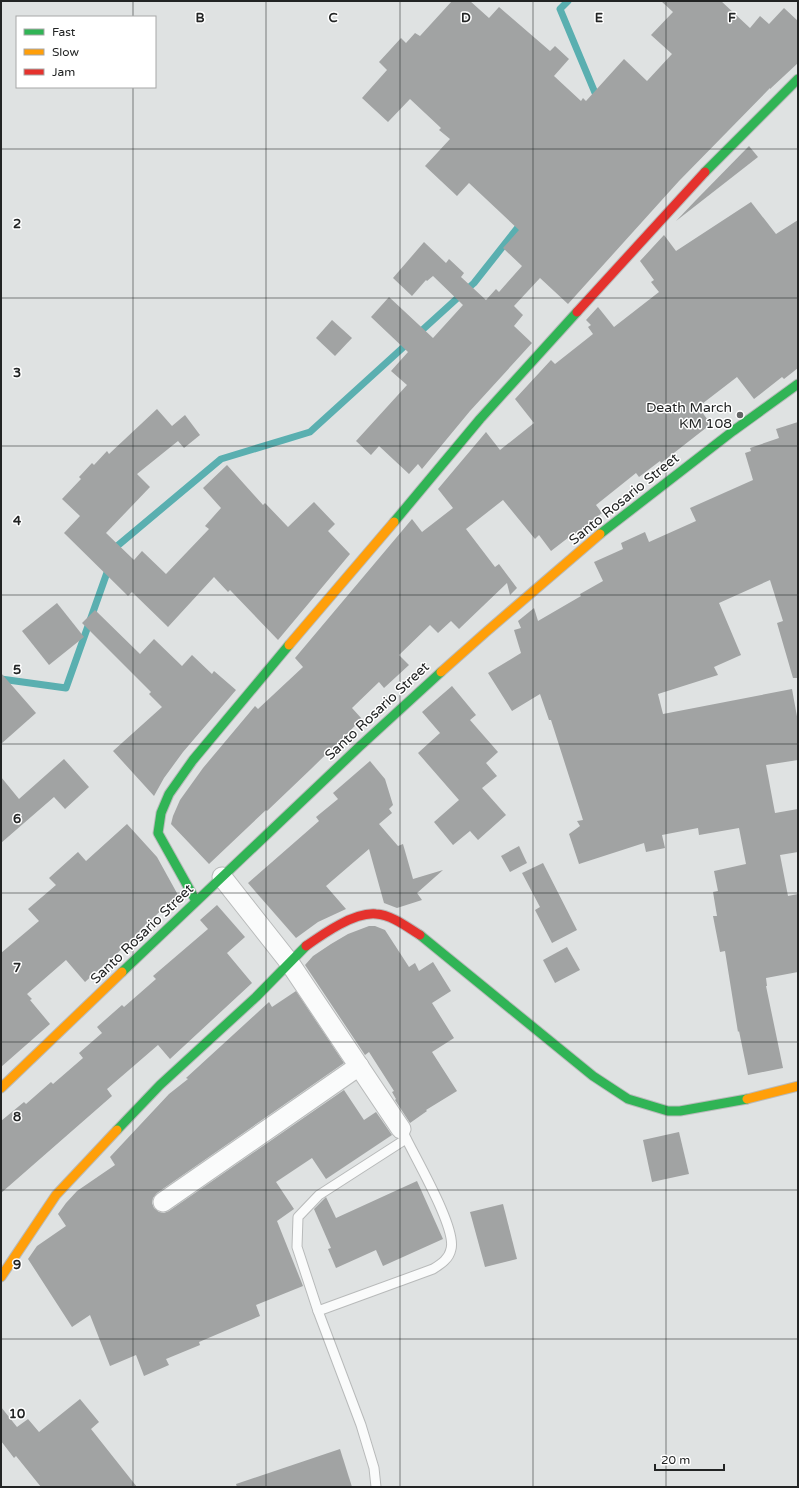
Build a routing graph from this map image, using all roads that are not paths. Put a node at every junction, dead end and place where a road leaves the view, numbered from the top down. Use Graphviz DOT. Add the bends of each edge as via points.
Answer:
graph roads {
  1 [pos="798,78"];
  2 [pos="798,384"];
  3 [pos="222,878"];
  4 [pos="196,901"];
  5 [pos="289,962"];
  6 [pos="359,1066"];
  7 [pos="3,1082"];
  8 [pos="798,1086"];
  9 [pos="404,1134"];
  10 [pos="163,1202"];
  11 [pos="1,1277"];
  12 [pos="318,1311"];
  13 [pos="376,1487"];
  1 -- 4 [label="street" via="688,190 480,419 173,786 160,814 158,833"];
  2 -- 3 [label="street, Santo Rosario Street" via="606,529 359,746"];
  3 -- 4 [label="street, Santo Rosario Street"];
  3 -- 5 [label="street"];
  4 -- 7 [label="street, Santo Rosario Street"];
  5 -- 6 [label="street"];
  5 -- 8 [label="street" via="324,933 367,914 377,914 406,925 424,938 593,1076 628,1099 668,1111 737,1100"];
  5 -- 11 [label="street" via="256,997 160,1086 56,1195"];
  6 -- 9 [label="street"];
  6 -- 10 [label="street"];
  9 -- 12 [label="lane" via="319,1195 298,1217 297,1247"];
  9 -- 12 [label="lane" via="438,1200 452,1238 452,1249 447,1259 433,1269"];
  12 -- 13 [label="lane" via="361,1425 374,1468"];
}
